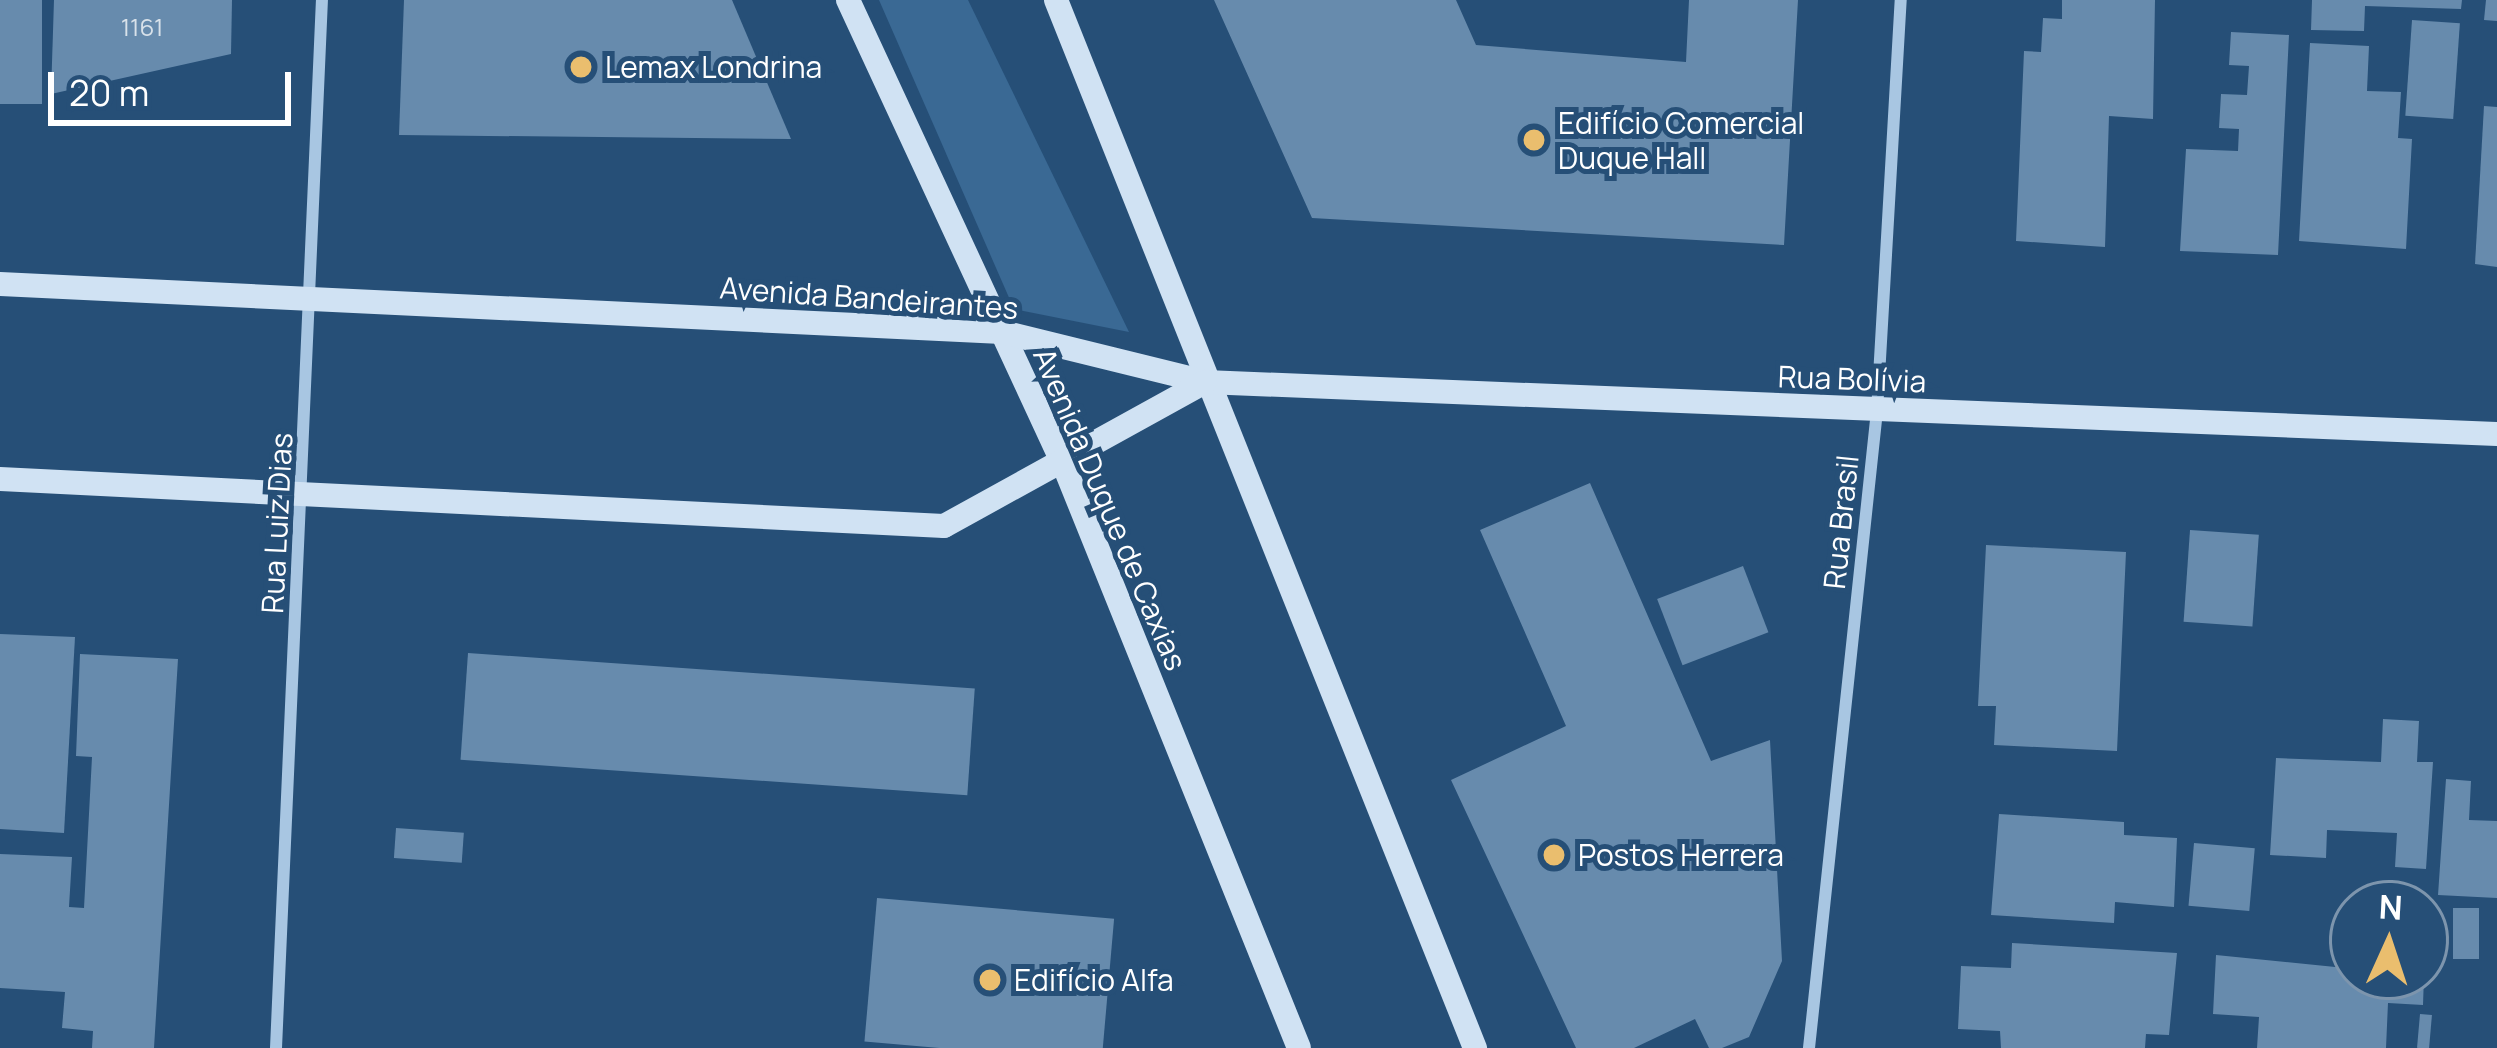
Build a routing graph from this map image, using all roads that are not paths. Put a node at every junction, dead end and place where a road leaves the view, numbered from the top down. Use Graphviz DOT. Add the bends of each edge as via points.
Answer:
graph roads {
  1 [pos="322,0"];
  2 [pos="848,0"];
  3 [pos="1055,0"];
  4 [pos="1901,0"];
  5 [pos="0,284"];
  6 [pos="312,299"];
  7 [pos="1002,332"];
  8 [pos="1205,382"];
  9 [pos="1877,411"];
  10 [pos="2497,434"];
  11 [pos="1065,468"];
  12 [pos="0,479"];
  13 [pos="303,494"];
  14 [pos="276,1048"];
  15 [pos="1299,1048"];
  16 [pos="1475,1048"];
  17 [pos="1810,1048"];
  1 -- 6 [label="street, Rua Luiz Dias"];
  2 -- 7 [label="main road, Avenida Duque de Caxias"];
  3 -- 8 [label="main road"];
  4 -- 9 [label="street, Rua Brasil"];
  5 -- 6 [label="main road, Avenida Bandeirantes"];
  6 -- 7 [label="main road, Avenida Bandeirantes"];
  6 -- 13 [label="street, Rua Luiz Dias"];
  7 -- 8 [label="main road, Avenida Bandeirantes"];
  7 -- 11 [label="main road, Avenida Duque de Caxias"];
  8 -- 9 [label="main road, Rua Bolívia"];
  8 -- 11 [label="main road"];
  8 -- 16 [label="main road"];
  9 -- 10 [label="main road, Rua Bolívia"];
  9 -- 17 [label="street, Rua Brasil"];
  11 -- 13 [label="main road" via="944,526 880,530"];
  11 -- 15 [label="main road, Avenida Duque de Caxias"];
  12 -- 13 [label="main road"];
  13 -- 14 [label="street, Rua Luiz Dias"];
}
